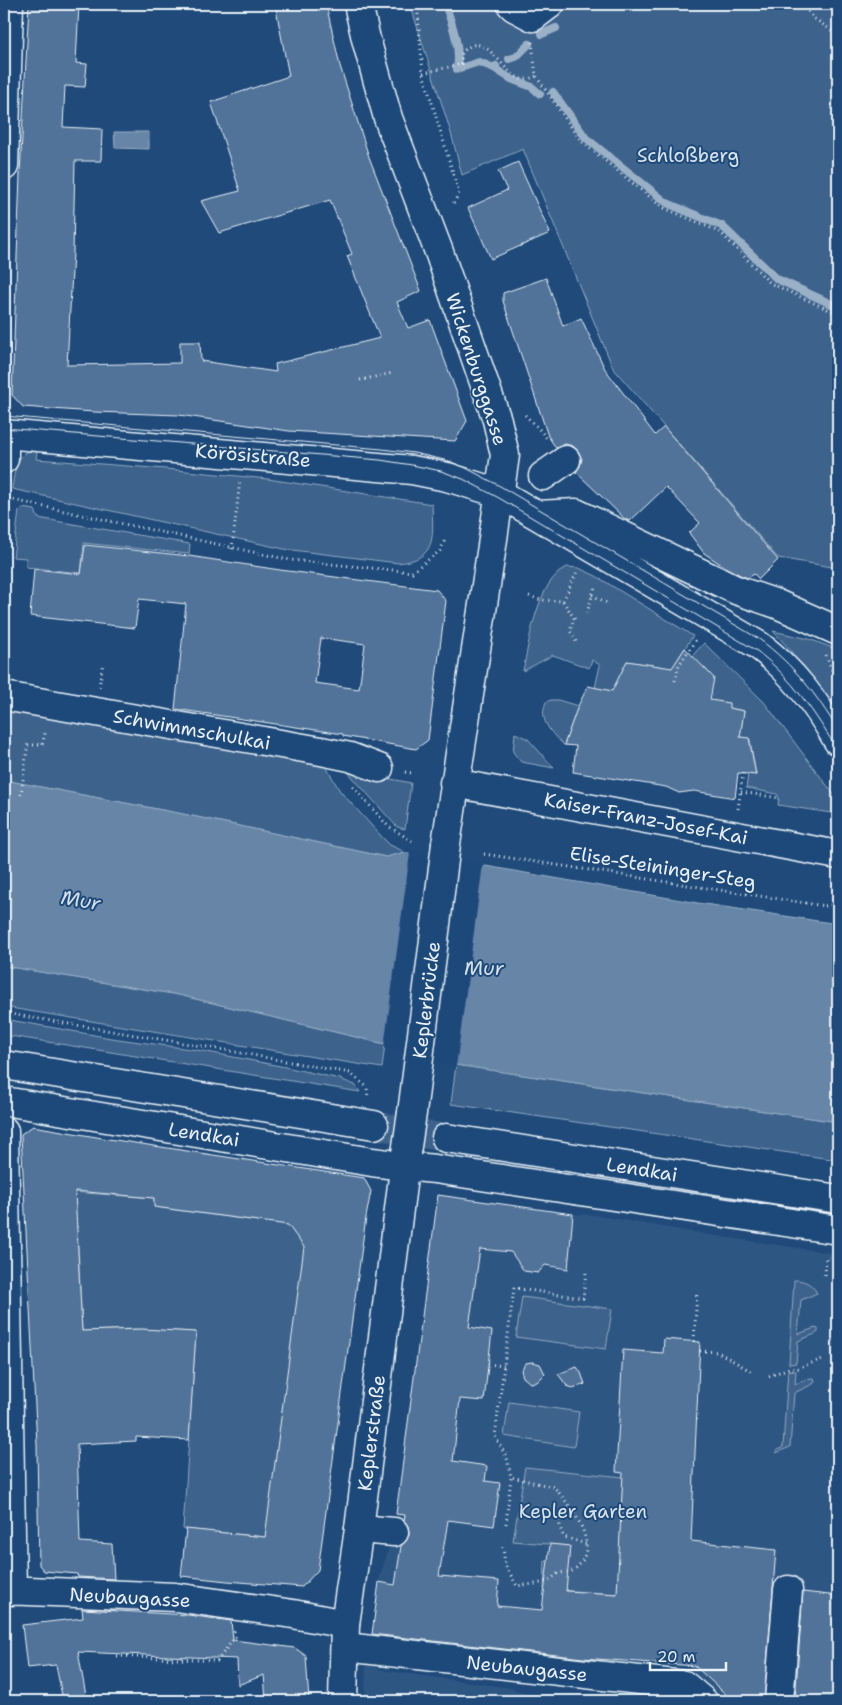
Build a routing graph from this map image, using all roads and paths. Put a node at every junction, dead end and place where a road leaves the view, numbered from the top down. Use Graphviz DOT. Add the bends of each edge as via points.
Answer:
graph roads {
  1 [pos="10,4"];
  2 [pos="358,4"];
  3 [pos="417,4"];
  4 [pos="801,4"];
  5 [pos="531,8"];
  6 [pos="838,35"];
  7 [pos="424,72"];
  8 [pos="536,76"];
  9 [pos="4,166"];
  10 [pos="453,204"];
  11 [pos="838,314"];
  12 [pos="393,373"];
  13 [pos="360,380"];
  14 [pos="525,415"];
  15 [pos="4,434"];
  16 [pos="543,434"];
  17 [pos="4,448"];
  18 [pos="243,454"];
  19 [pos="4,459"];
  20 [pos="566,460"];
  21 [pos="542,476"];
  22 [pos="499,493"];
  23 [pos="4,498"];
  24 [pos="538,516"];
  25 [pos="445,540"];
  26 [pos="232,548"];
  27 [pos="579,568"];
  28 [pos="595,586"];
  29 [pos="592,595"];
  30 [pos="529,596"];
  31 [pos="563,601"];
  32 [pos="607,603"];
  33 [pos="587,613"];
  34 [pos="838,630"];
  35 [pos="697,638"];
  36 [pos="577,643"];
  37 [pos="826,657"];
  38 [pos="103,663"];
  39 [pos="675,681"];
  40 [pos="838,682"];
  41 [pos="99,690"];
  42 [pos="4,696"];
  43 [pos="838,741"];
  44 [pos="28,742"];
  45 [pos="379,768"];
  46 [pos="743,774"];
  47 [pos="454,783"];
  48 [pos="741,792"];
  49 [pos="21,794"];
  50 [pos="364,798"];
  51 [pos="779,798"];
  52 [pos="733,834"];
  53 [pos="447,835"];
  54 [pos="412,841"];
  55 [pos="484,854"];
  56 [pos="838,855"];
  57 [pos="838,904"];
  58 [pos="4,1013"];
  59 [pos="4,1065"];
  60 [pos="4,1101"];
  61 [pos="371,1113"];
  62 [pos="4,1131"];
  63 [pos="446,1138"];
  64 [pos="405,1159"];
  65 [pos="838,1199"];
  66 [pos="838,1230"];
  67 [pos="826,1258"];
  68 [pos="586,1272"];
  69 [pos="825,1274"];
  70 [pos="697,1292"];
  71 [pos="694,1341"];
  72 [pos="700,1351"];
  73 [pos="825,1358"];
  74 [pos="488,1364"];
  75 [pos="504,1366"];
  76 [pos="754,1373"];
  77 [pos="769,1376"];
  78 [pos="511,1477"];
  79 [pos="571,1509"];
  80 [pos="506,1524"];
  81 [pos="359,1529"];
  82 [pos="394,1532"];
  83 [pos="586,1544"];
  84 [pos="503,1547"];
  85 [pos="8,1590"];
  86 [pos="788,1590"];
  87 [pos="234,1627"];
  88 [pos="345,1636"];
  89 [pos="116,1656"];
  90 [pos="343,1701"];
  91 [pos="703,1701"];
  92 [pos="779,1701"];
  1 -- 9 [label="main road"];
  2 -- 22 [label="main road, Wickenburggasse" via="388,118 497,420 505,454"];
  3 -- 7 [label="path"];
  4 -- 6 [label="path" via="815,19"];
  5 -- 8 [label="path" via="532,56"];
  7 -- 8 [label="path" via="462,64 463,52 478,45 489,50 517,77 526,80"];
  7 -- 10 [label="path" via="459,193"];
  8 -- 11 [label="path" via="581,141 662,207 720,232 770,283"];
  12 -- 13 [label="path"];
  14 -- 16 [label="path"];
  15 -- 18 [label="main road, Körösistraße"];
  17 -- 19 [label="main road"];
  18 -- 22 [label="main road, Körösistraße" via="412,470"];
  18 -- 26 [label="path"];
  20 -- 21 [label="main road"];
  22 -- 24 [label="main road"];
  22 -- 47 [label="main road, Wickenburggasse"];
  23 -- 26 [label="path"];
  24 -- 34 [label="main road" via="576,514 736,590"];
  24 -- 43 [label="main road" via="771,654 800,684"];
  25 -- 26 [label="path" via="440,551 412,572 290,560"];
  27 -- 31 [label="path"];
  28 -- 29 [label="path"];
  29 -- 32 [label="path"];
  29 -- 33 [label="path"];
  30 -- 31 [label="path"];
  31 -- 36 [label="path" via="574,618 570,631"];
  35 -- 39 [label="path" via="679,665"];
  37 -- 40 [label="path"];
  38 -- 41 [label="path"];
  42 -- 45 [label="main road, Schwimmschulkai" via="305,748 350,757"];
  44 -- 49 [label="path"];
  46 -- 48 [label="path"];
  47 -- 52 [label="main road, Kaiser-Franz-Josef-Kai"];
  47 -- 53 [label="main road, Wickenburggasse"];
  48 -- 51 [label="path"];
  48 -- 52 [label="path"];
  50 -- 54 [label="path" via="388,826"];
  52 -- 56 [label="main road, Kaiser-Franz-Josef-Kai"];
  53 -- 64 [label="main road, Keplerbrücke, bridge"];
  55 -- 57 [label="path, Elise-Steininger-Steg" via="825,906"];
  58 -- 61 [label="path" via="350,1073 367,1087"];
  59 -- 61 [label="main road, Lendkai"];
  60 -- 64 [label="main road, Lendkai" via="363,1160"];
  62 -- 85 [label="main road"];
  63 -- 65 [label="main road, Lendkai"];
  64 -- 66 [label="main road, Lendkai" via="435,1169"];
  64 -- 81 [label="main road, Keplerstraße"];
  67 -- 69 [label="path"];
  68 -- 75 [label="path" via="583,1298 514,1288"];
  70 -- 71 [label="path"];
  72 -- 76 [label="path" via="718,1352"];
  73 -- 77 [label="path"];
  74 -- 75 [label="path"];
  75 -- 78 [label="path" via="495,1436 507,1458"];
  78 -- 79 [label="path" via="554,1487"];
  78 -- 80 [label="path"];
  79 -- 83 [label="path" via="580,1522"];
  79 -- 83 [label="path" via="559,1521 559,1527 564,1537"];
  81 -- 82 [label="main road"];
  81 -- 88 [label="main road, Keplerstraße"];
  83 -- 84 [label="path" via="583,1560 574,1570 558,1573 539,1583 517,1586 505,1564"];
  85 -- 88 [label="main road, Neubaugasse" via="174,1597 293,1614"];
  86 -- 92 [label="main road"];
  87 -- 89 [label="path" via="235,1636 216,1661"];
  88 -- 90 [label="main road, Keplerstraße"];
  88 -- 91 [label="main road, Neubaugasse" via="684,1685"];
}
